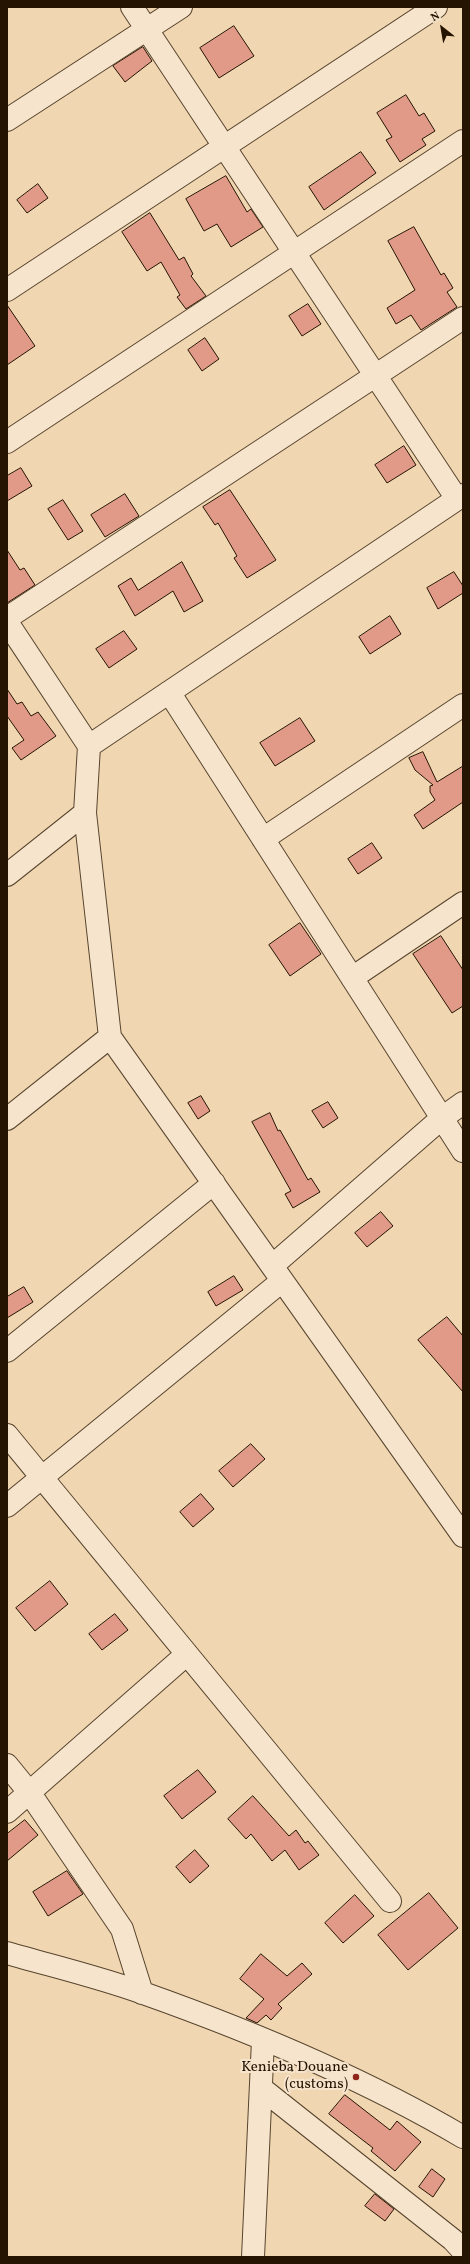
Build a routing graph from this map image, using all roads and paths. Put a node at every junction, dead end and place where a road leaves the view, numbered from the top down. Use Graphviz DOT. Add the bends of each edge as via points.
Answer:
graph roads {
  1 [pos="132,7"];
  2 [pos="181,7"];
  3 [pos="436,7"];
  4 [pos="147,29"];
  5 [pos="7,120"];
  6 [pos="463,141"];
  7 [pos="224,147"];
  8 [pos="294,253"];
  9 [pos="7,290"];
  10 [pos="463,318"];
  11 [pos="375,375"];
  12 [pos="7,442"];
  13 [pos="460,497"];
  14 [pos="7,618"];
  15 [pos="7,622"];
  16 [pos="169,692"];
  17 [pos="463,704"];
  18 [pos="89,746"];
  19 [pos="85,813"];
  20 [pos="263,839"];
  21 [pos="7,875"];
  22 [pos="463,903"];
  23 [pos="352,978"];
  24 [pos="110,1037"];
  25 [pos="463,1103"];
  26 [pos="442,1118"];
  27 [pos="7,1119"];
  28 [pos="463,1151"];
  29 [pos="214,1183"];
  30 [pos="277,1274"];
  31 [pos="7,1351"];
  32 [pos="7,1435"];
  33 [pos="42,1477"];
  34 [pos="7,1506"];
  35 [pos="463,1536"];
  36 [pos="187,1654"];
  37 [pos="7,1766"];
  38 [pos="29,1792"];
  39 [pos="7,1812"];
  40 [pos="390,1901"];
  41 [pos="7,1953"];
  42 [pos="142,1993"];
  43 [pos="263,2040"];
  44 [pos="261,2088"];
  45 [pos="463,2137"];
  46 [pos="463,2251"];
  47 [pos="253,2257"];
  1 -- 4 [label="street"];
  2 -- 4 [label="street"];
  3 -- 7 [label="street"];
  4 -- 5 [label="street"];
  4 -- 7 [label="street"];
  6 -- 8 [label="street"];
  7 -- 8 [label="street"];
  7 -- 9 [label="street"];
  8 -- 11 [label="street"];
  8 -- 12 [label="street"];
  10 -- 11 [label="street"];
  11 -- 13 [label="street"];
  11 -- 14 [label="street"];
  13 -- 16 [label="street"];
  15 -- 18 [label="street"];
  16 -- 18 [label="street"];
  16 -- 20 [label="street"];
  17 -- 20 [label="street"];
  18 -- 19 [label="street"];
  19 -- 21 [label="street"];
  19 -- 24 [label="street"];
  20 -- 23 [label="street"];
  22 -- 23 [label="street"];
  23 -- 26 [label="street"];
  24 -- 27 [label="street"];
  24 -- 29 [label="street"];
  25 -- 26 [label="street"];
  26 -- 28 [label="street"];
  26 -- 30 [label="street"];
  29 -- 30 [label="street"];
  29 -- 31 [label="street"];
  30 -- 33 [label="street"];
  30 -- 35 [label="street"];
  32 -- 33 [label="street"];
  33 -- 34 [label="street"];
  33 -- 36 [label="street"];
  36 -- 38 [label="street"];
  36 -- 40 [label="street"];
  37 -- 38 [label="street"];
  38 -- 39 [label="street"];
  38 -- 42 [label="street" via="122,1929"];
  41 -- 42 [label="street"];
  42 -- 43 [label="street"];
  43 -- 44 [label="street"];
  43 -- 45 [label="street" via="407,2104"];
  44 -- 46 [label="street" via="453,2240"];
  44 -- 47 [label="street"];
}
